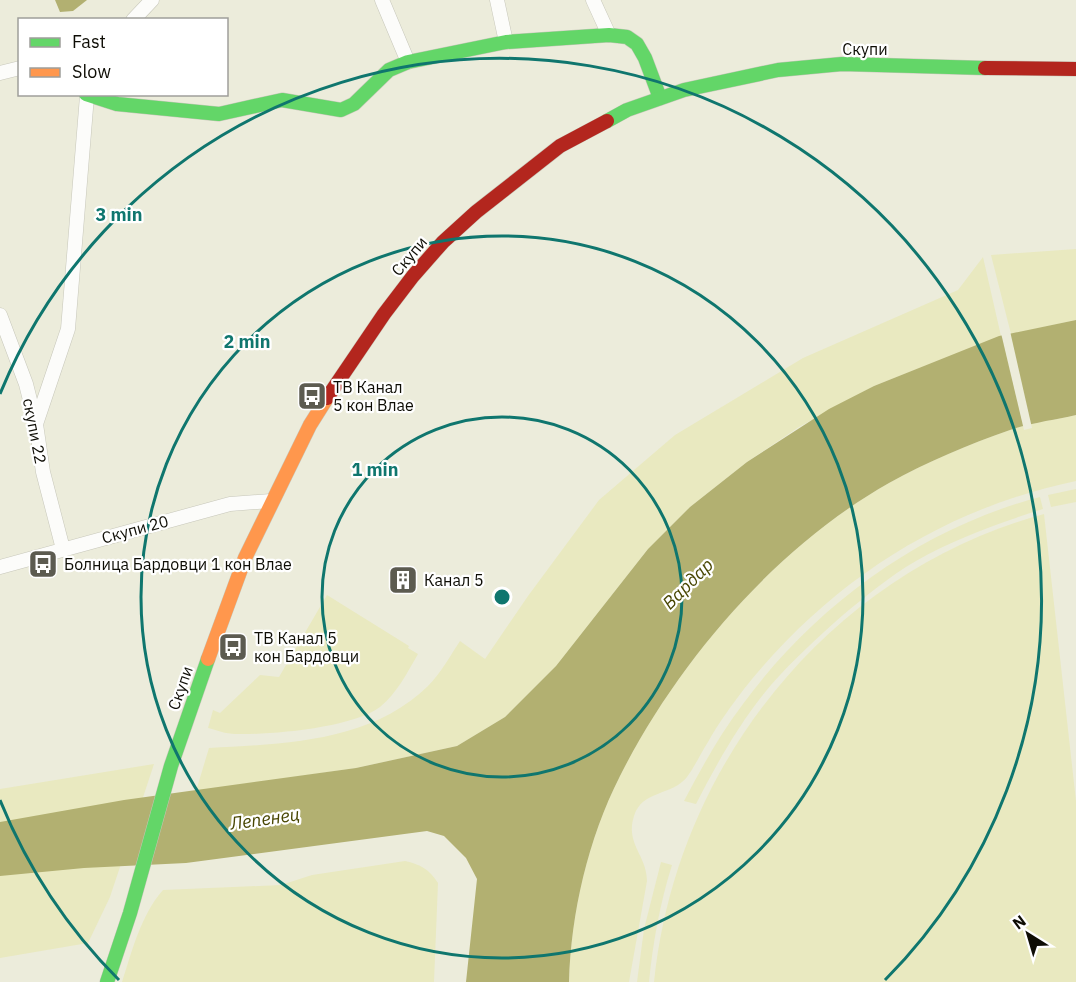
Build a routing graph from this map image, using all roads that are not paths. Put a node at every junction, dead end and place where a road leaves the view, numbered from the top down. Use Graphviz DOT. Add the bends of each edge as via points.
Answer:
graph roads {
  1 [pos="152,0"];
  2 [pos="382,0"];
  3 [pos="497,0"];
  4 [pos="592,0"];
  5 [pos="135,18"];
  6 [pos="609,35"];
  7 [pos="506,42"];
  8 [pos="408,62"];
  9 [pos="18,68"];
  10 [pos="1076,69"];
  11 [pos="0,73"];
  12 [pos="87,96"];
  13 [pos="90,96"];
  14 [pos="660,98"];
  15 [pos="0,315"];
  16 [pos="36,424"];
  17 [pos="271,501"];
  18 [pos="63,549"];
  19 [pos="0,567"];
  20 [pos="107,982"];
  1 -- 5 [label="street"];
  2 -- 8 [label="street"];
  3 -- 7 [label="street"];
  4 -- 6 [label="street"];
  6 -- 7 [label="street"];
  6 -- 14 [label="street" via="625,36 639,47"];
  7 -- 8 [label="street"];
  8 -- 13 [label="street" via="389,70 354,104 341,110 282,100 219,114 117,104"];
  9 -- 11 [label="street"];
  10 -- 14 [label="street, Скупи" via="859,64 807,67 751,75"];
  12 -- 16 [label="street" via="69,329"];
  14 -- 17 [label="street, Скупи" via="627,110 560,146 443,242 355,355 310,425"];
  15 -- 16 [label="street, скупи 22" via="26,384"];
  16 -- 18 [label="street, скупи 22" via="43,472"];
  17 -- 18 [label="street, Скупи 20" via="230,504"];
  17 -- 20 [label="street, Скупи" via="221,621 171,766"];
  18 -- 19 [label="street, Скупи 20"];
}
